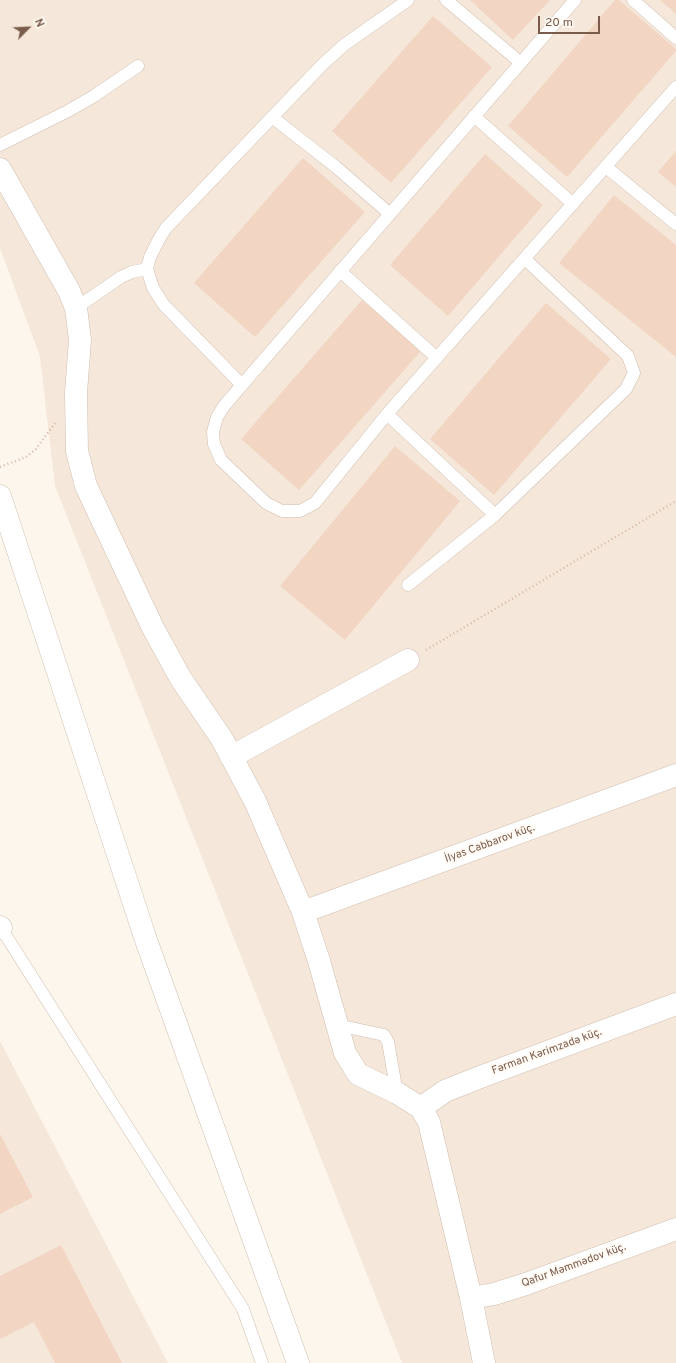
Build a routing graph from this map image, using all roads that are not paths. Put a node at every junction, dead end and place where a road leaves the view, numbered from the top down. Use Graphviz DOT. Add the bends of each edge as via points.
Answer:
graph roads {
  1 [pos="408,0"];
  2 [pos="446,0"];
  3 [pos="575,0"];
  4 [pos="633,0"];
  5 [pos="676,38"];
  6 [pos="520,63"];
  7 [pos="138,66"];
  8 [pos="676,87"];
  9 [pos="474,116"];
  10 [pos="272,117"];
  11 [pos="0,145"];
  12 [pos="606,167"];
  13 [pos="0,170"];
  14 [pos="573,204"];
  15 [pos="390,214"];
  16 [pos="676,224"];
  17 [pos="525,259"];
  18 [pos="147,269"];
  19 [pos="340,271"];
  20 [pos="76,308"];
  21 [pos="437,358"];
  22 [pos="242,385"];
  23 [pos="387,414"];
  24 [pos="0,496"];
  25 [pos="496,515"];
  26 [pos="408,585"];
  27 [pos="408,660"];
  28 [pos="231,757"];
  29 [pos="676,776"];
  30 [pos="303,912"];
  31 [pos="0,927"];
  32 [pos="676,1004"];
  33 [pos="337,1025"];
  34 [pos="397,1093"];
  35 [pos="421,1108"];
  36 [pos="676,1229"];
  37 [pos="471,1298"];
  38 [pos="262,1363"];
  39 [pos="298,1363"];
  40 [pos="484,1363"];
  1 -- 10 [label="lane" via="344,45"];
  2 -- 6 [label="lane"];
  3 -- 6 [label="lane"];
  4 -- 5 [label="lane"];
  6 -- 9 [label="lane"];
  7 -- 11 [label="lane" via="94,96"];
  8 -- 12 [label="lane"];
  9 -- 14 [label="lane"];
  9 -- 15 [label="lane"];
  10 -- 15 [label="lane" via="336,167"];
  10 -- 18 [label="lane" via="166,228 150,257"];
  12 -- 14 [label="lane"];
  12 -- 16 [label="lane"];
  13 -- 20 [label="street" via="70,291"];
  14 -- 17 [label="lane"];
  15 -- 19 [label="lane"];
  17 -- 21 [label="lane"];
  17 -- 25 [label="lane" via="628,356 634,373 626,389"];
  18 -- 20 [label="lane" via="121,277"];
  18 -- 22 [label="lane" via="153,288 164,305"];
  19 -- 21 [label="lane"];
  19 -- 22 [label="lane"];
  20 -- 28 [label="street" via="80,340 76,393 77,451 86,486 153,628 181,679 222,739"];
  21 -- 23 [label="lane"];
  22 -- 23 [label="lane" via="217,417 213,432 214,444 221,460 266,503 282,511 300,511 314,503"];
  23 -- 25 [label="lane"];
  24 -- 39 [label="street" via="146,940"];
  25 -- 26 [label="lane"];
  27 -- 28 [label="street"];
  28 -- 30 [label="street" via="255,801"];
  29 -- 30 [label="street, İlyas Cabbarov küç."];
  30 -- 33 [label="street"];
  31 -- 38 [label="lane" via="243,1309"];
  32 -- 35 [label="street, Fərman Kərimzadə küç." via="470,1081 445,1092"];
  33 -- 34 [label="street" via="345,1053 358,1074"];
  33 -- 34 [label="lane" via="384,1035 388,1042"];
  34 -- 35 [label="street"];
  35 -- 37 [label="street" via="429,1122"];
  36 -- 37 [label="street, Qafur Məmmədov küç." via="526,1284"];
  37 -- 40 [label="street"];
}
